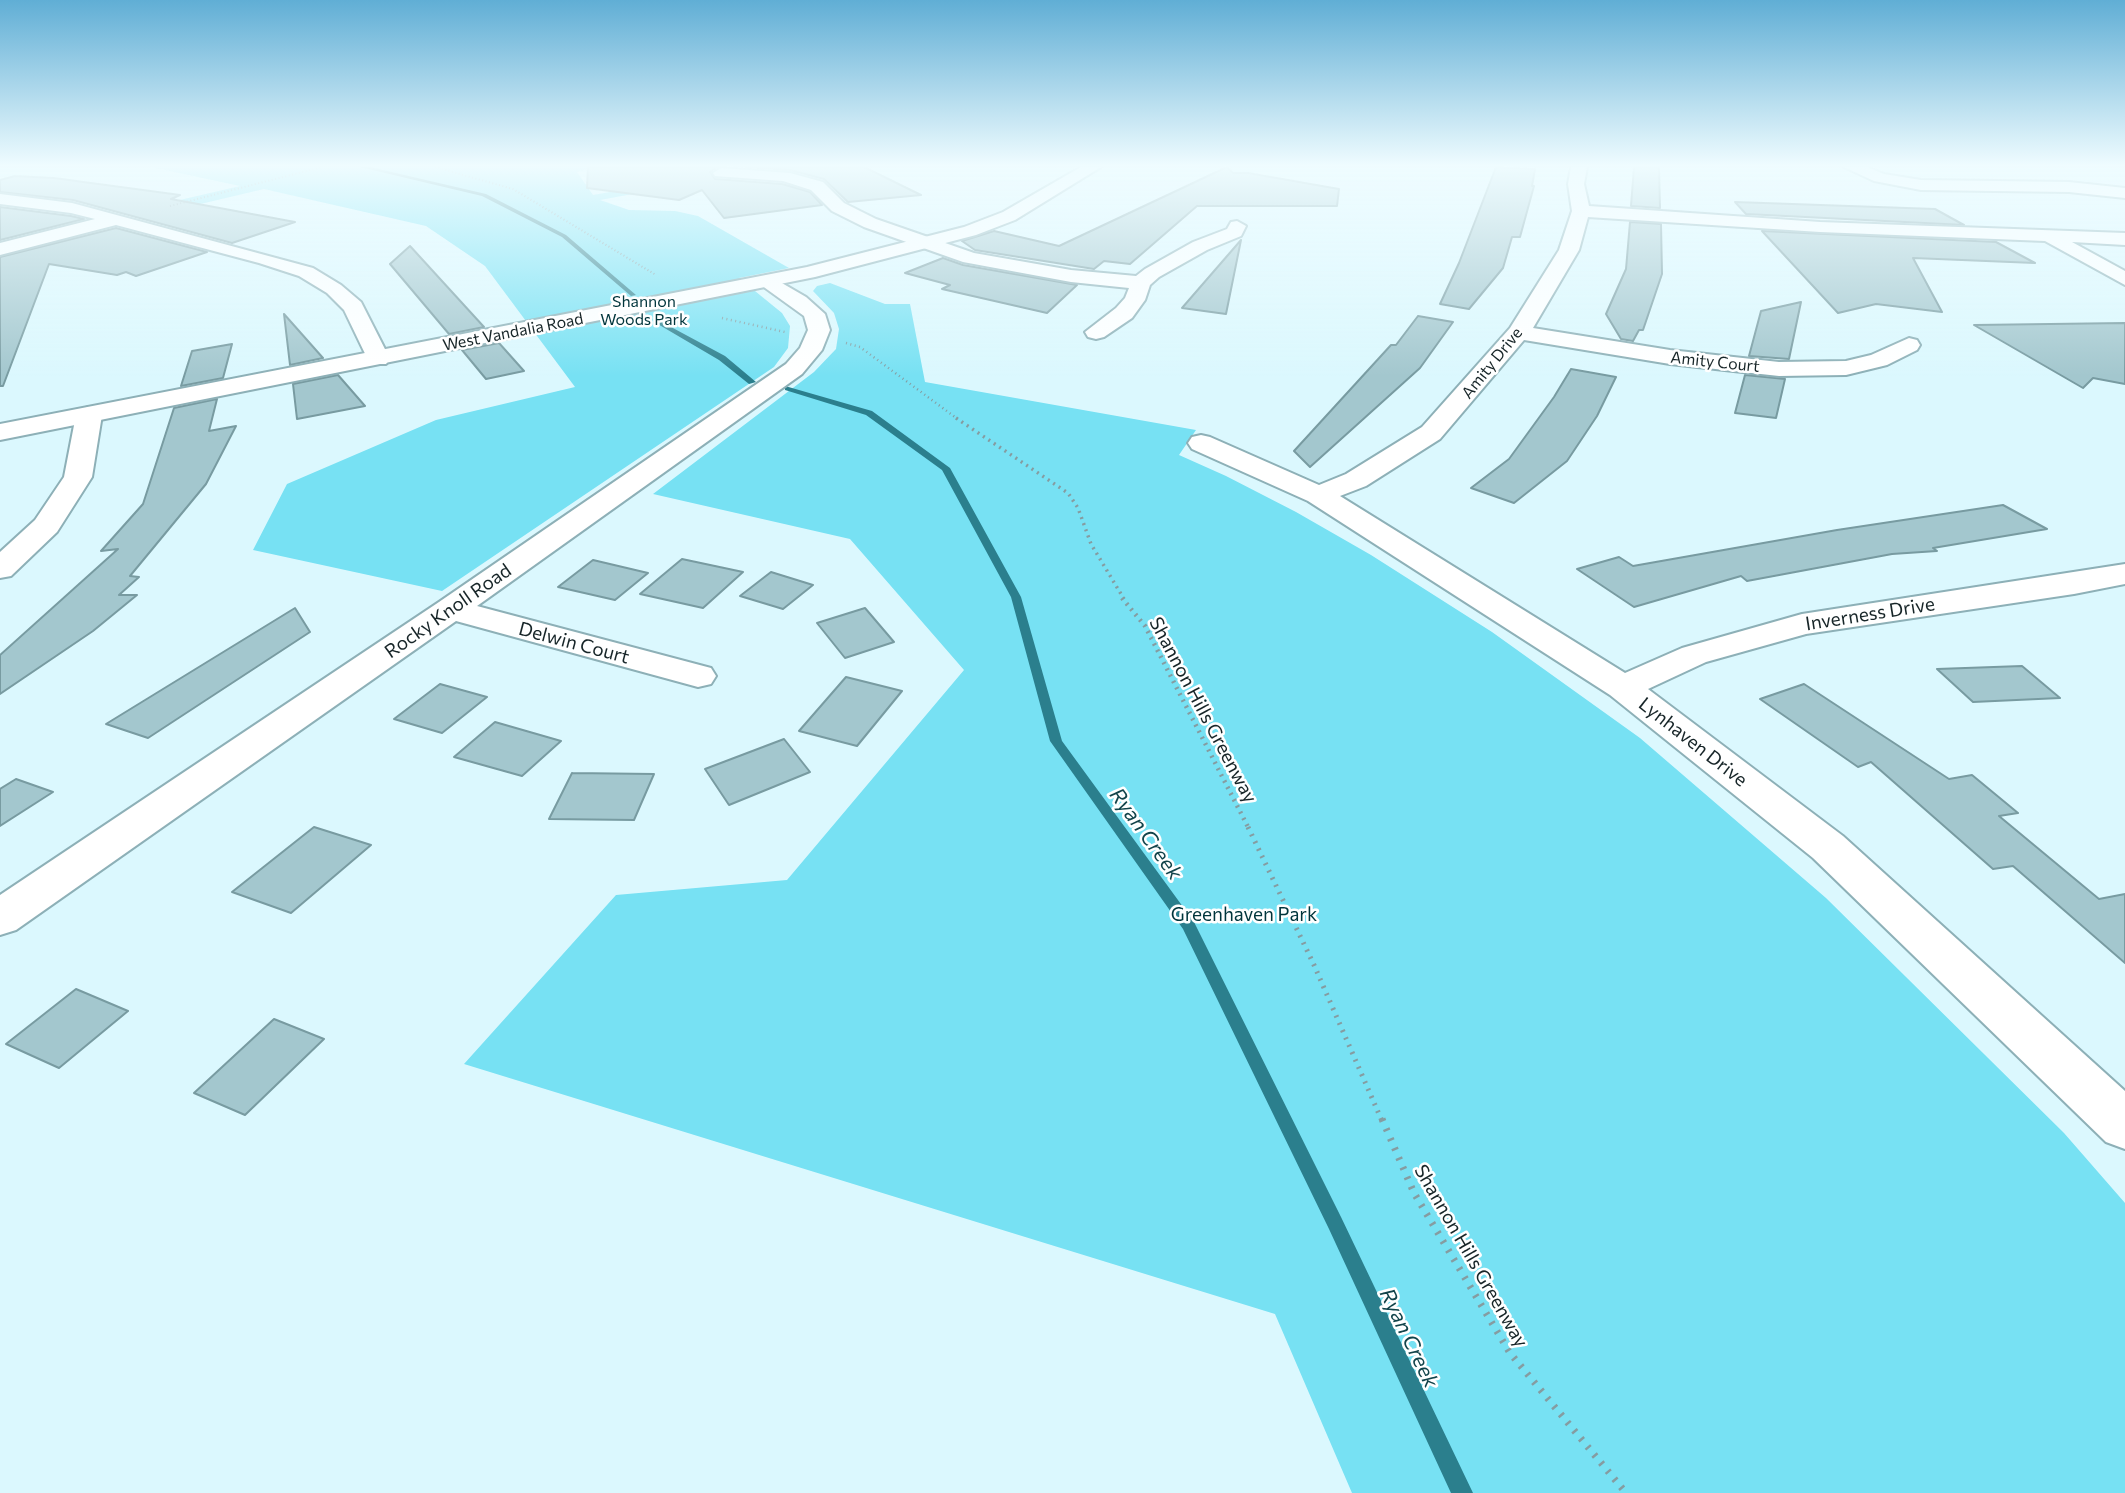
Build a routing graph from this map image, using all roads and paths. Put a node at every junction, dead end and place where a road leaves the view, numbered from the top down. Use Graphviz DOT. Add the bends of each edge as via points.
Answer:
graph roads {
  1 [pos="47,237"];
  2 [pos="183,237"];
  3 [pos="593,237"];
  4 [pos="912,237"];
  5 [pos="949,237"];
  6 [pos="1223,237"];
  7 [pos="1573,237"];
  8 [pos="2049,237"];
  9 [pos="2065,237"];
  10 [pos="2125,239"];
  11 [pos="931,243"];
  12 [pos="0,249"];
  13 [pos="2125,279"];
  14 [pos="768,281"];
  15 [pos="1141,283"];
  16 [pos="690,298"];
  17 [pos="1096,332"];
  18 [pos="1519,332"];
  19 [pos="817,337"];
  20 [pos="1909,345"];
  21 [pos="378,359"];
  22 [pos="89,415"];
  23 [pos="0,432"];
  24 [pos="1201,443"];
  25 [pos="1318,495"];
  26 [pos="0,569"];
  27 [pos="2125,574"];
  28 [pos="451,609"];
  29 [pos="698,676"];
  30 [pos="1623,687"];
  31 [pos="0,918"];
  32 [pos="2124,1124"];
  33 [pos="1626,1493"];
  1 -- 12 [label="street"];
  2 -- 21 [label="street" via="266,258 306,272 334,289 353,307"];
  3 -- 16 [label="path, Shannon Hills Greenway"];
  4 -- 11 [label="street"];
  5 -- 11 [label="street, West Vandalia Road"];
  6 -- 15 [label="street"];
  7 -- 18 [label="street, Amity Drive"];
  8 -- 13 [label="street"];
  9 -- 10 [label="street"];
  11 -- 14 [label="street, West Vandalia Road"];
  11 -- 15 [label="street" via="970,258 1017,268"];
  14 -- 16 [label="street, West Vandalia Road"];
  14 -- 19 [label="street" via="814,314"];
  15 -- 17 [label="street" via="1124,313"];
  16 -- 19 [label="path, Shannon Hills Greenway" via="729,320"];
  16 -- 21 [label="street, West Vandalia Road"];
  18 -- 20 [label="street, Amity Court" via="1670,358 1779,369 1846,368 1879,360"];
  18 -- 25 [label="street, Amity Drive" via="1431,433 1356,480"];
  19 -- 28 [label="street, Rocky Knoll Road" via="794,369"];
  19 -- 33 [label="path, Shannon Hills Greenway" via="860,347 1068,493 1116,590 1146,626 1230,789 1414,1193 1510,1353"];
  21 -- 22 [label="street, West Vandalia Road"];
  22 -- 23 [label="street, West Vandalia Road"];
  22 -- 26 [label="street" via="78,477 46,526"];
  24 -- 25 [label="street, Lynhaven Drive"];
  25 -- 30 [label="street, Lynhaven Drive"];
  27 -- 30 [label="street, Inverness Drive" via="1802,624 1694,654"];
  28 -- 29 [label="street, Delwin Court"];
  28 -- 31 [label="street, Rocky Knoll Road"];
  30 -- 32 [label="street, Lynhaven Drive" via="1828,847"];
}
